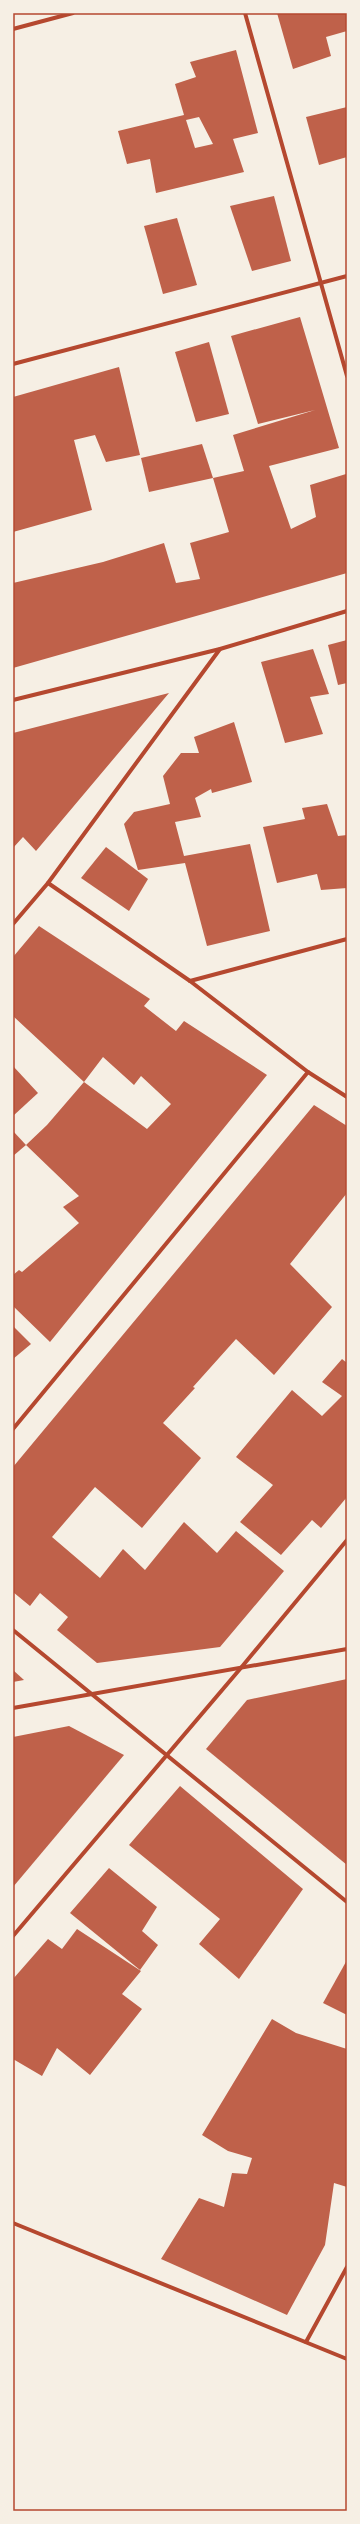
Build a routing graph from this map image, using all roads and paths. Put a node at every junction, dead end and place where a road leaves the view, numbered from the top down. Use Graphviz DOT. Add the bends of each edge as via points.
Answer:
graph roads {
  1 [pos="73,13"];
  2 [pos="245,13"];
  3 [pos="13,29"];
  4 [pos="347,276"];
  5 [pos="320,283"];
  6 [pos="13,364"];
  7 [pos="347,376"];
  8 [pos="347,611"];
  9 [pos="220,649"];
  10 [pos="13,700"];
  11 [pos="48,883"];
  12 [pos="13,924"];
  13 [pos="347,939"];
  14 [pos="190,981"];
  15 [pos="308,1072"];
  16 [pos="347,1097"];
  17 [pos="13,1429"];
  18 [pos="347,1540"];
  19 [pos="13,1630"];
  20 [pos="347,1649"];
  21 [pos="240,1670"];
  22 [pos="88,1694"];
  23 [pos="13,1708"];
  24 [pos="167,1755"];
  25 [pos="347,1902"];
  26 [pos="13,1936"];
  27 [pos="13,2223"];
  28 [pos="347,2267"];
  29 [pos="306,2342"];
  30 [pos="347,2359"];
  1 -- 3 [label="street"];
  2 -- 5 [label="street"];
  4 -- 5 [label="street"];
  5 -- 6 [label="street"];
  5 -- 7 [label="street"];
  8 -- 9 [label="street"];
  9 -- 10 [label="street"];
  9 -- 11 [label="street"];
  11 -- 12 [label="street"];
  11 -- 14 [label="street"];
  13 -- 14 [label="street"];
  14 -- 15 [label="street"];
  15 -- 16 [label="street"];
  15 -- 17 [label="street"];
  18 -- 21 [label="street"];
  19 -- 22 [label="street"];
  20 -- 21 [label="street"];
  21 -- 22 [label="street"];
  21 -- 24 [label="street"];
  22 -- 23 [label="street"];
  22 -- 24 [label="street"];
  24 -- 25 [label="street"];
  24 -- 26 [label="street"];
  27 -- 29 [label="street"];
  28 -- 29 [label="street"];
  29 -- 30 [label="street"];
}
